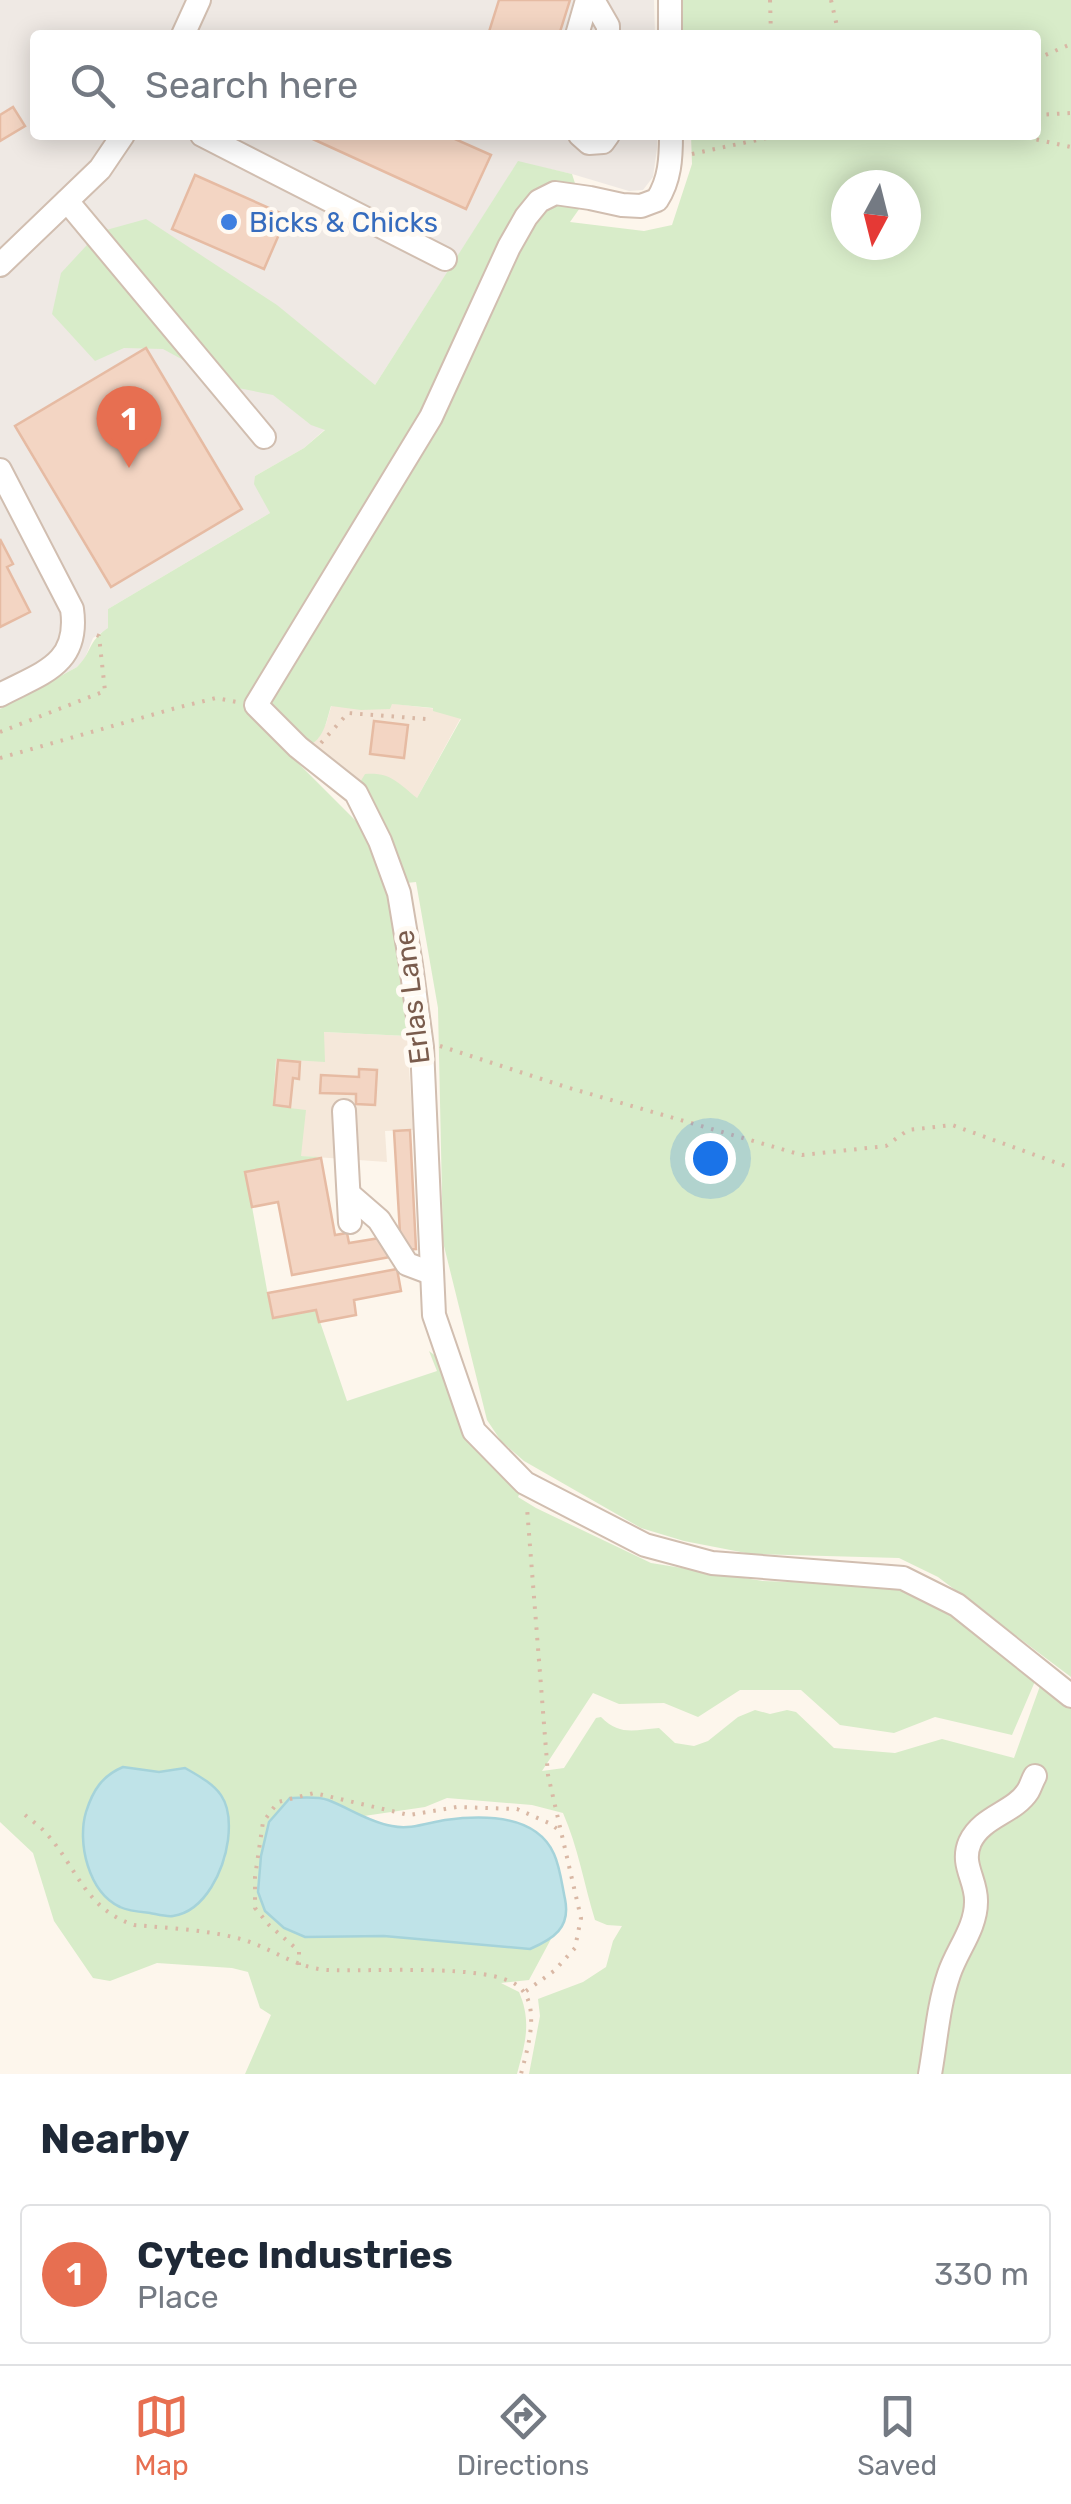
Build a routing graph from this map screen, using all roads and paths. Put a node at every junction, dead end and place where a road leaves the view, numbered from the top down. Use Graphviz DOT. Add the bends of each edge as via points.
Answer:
graph roads {
  1 [pos="199,0"];
  2 [pos="590,0"];
  3 [pos="670,0"];
  4 [pos="770,0"];
  5 [pos="832,0"];
  6 [pos="185,30"];
  7 [pos="579,30"];
  8 [pos="608,30"];
  9 [pos="670,30"];
  10 [pos="771,30"];
  11 [pos="838,30"];
  12 [pos="1071,44"];
  13 [pos="1041,57"];
  14 [pos="1071,112"];
  15 [pos="1041,115"];
  16 [pos="120,140"];
  17 [pos="212,140"];
  18 [pos="733,140"];
  19 [pos="1039,140"];
  20 [pos="671,146"];
  21 [pos="1071,147"];
  22 [pos="66,201"];
  23 [pos="445,259"];
  24 [pos="0,265"];
  25 [pos="264,437"];
  26 [pos="0,470"];
  27 [pos="75,628"];
  28 [pos="0,695"];
  29 [pos="256,705"];
  30 [pos="426,719"];
  31 [pos="0,732"];
  32 [pos="304,752"];
  33 [pos="0,758"];
  34 [pos="422,1047"];
  35 [pos="344,1111"];
  36 [pos="1071,1168"];
  37 [pos="348,1194"];
  38 [pos="350,1222"];
  39 [pos="431,1273"];
  40 [pos="525,1483"];
  41 [pos="1071,1696"];
  42 [pos="1035,1776"];
  43 [pos="25,1815"];
  44 [pos="562,1832"];
  45 [pos="299,1965"];
  46 [pos="524,1992"];
  47 [pos="523,2073"];
  48 [pos="930,2074"];
  1 -- 6 [label="street"];
  2 -- 7 [label="street"];
  2 -- 8 [label="street"];
  3 -- 9 [label="street"];
  4 -- 10 [label="path"];
  5 -- 11 [label="path"];
  12 -- 13 [label="path"];
  14 -- 15 [label="path"];
  16 -- 22 [label="street"];
  17 -- 23 [label="street"];
  18 -- 20 [label="path"];
  19 -- 21 [label="path"];
  20 -- 29 [label="street" via="656,200 622,206 555,193 526,217 431,416"];
  22 -- 24 [label="street"];
  22 -- 25 [label="street"];
  26 -- 27 [label="street" via="72,609"];
  27 -- 28 [label="street" via="58,664"];
  27 -- 31 [label="path" via="98,636 105,690"];
  29 -- 32 [label="street, Erlas Lane"];
  29 -- 33 [label="path" via="216,698"];
  30 -- 32 [label="path" via="348,712 317,748"];
  32 -- 34 [label="street, Erlas Lane" via="356,794 380,841 399,893"];
  34 -- 36 [label="path" via="440,1046 802,1155 886,1146 908,1130 952,1124"];
  34 -- 39 [label="street, Erlas Lane"];
  35 -- 37 [label="street"];
  37 -- 38 [label="street"];
  37 -- 39 [label="street" via="379,1220 407,1264"];
  39 -- 40 [label="street, Erlas Lane" via="434,1315 474,1431"];
  40 -- 41 [label="street, Erlas Lane" via="644,1545 712,1563 902,1578 957,1605"];
  40 -- 44 [label="path" via="548,1776"];
  42 -- 48 [label="street" via="1027,1792 970,1842 966,1866 975,1913 947,1980"];
  43 -- 45 [label="path" via="45,1832 91,1898 118,1920 238,1938"];
  44 -- 45 [label="path" via="517,1810 457,1807 410,1815 314,1793 278,1802 263,1822 255,1908 299,1951"];
  44 -- 46 [label="path" via="581,1918 575,1948"];
  45 -- 46 [label="path" via="501,1977"];
  46 -- 47 [label="path" via="531,2032"];
}
